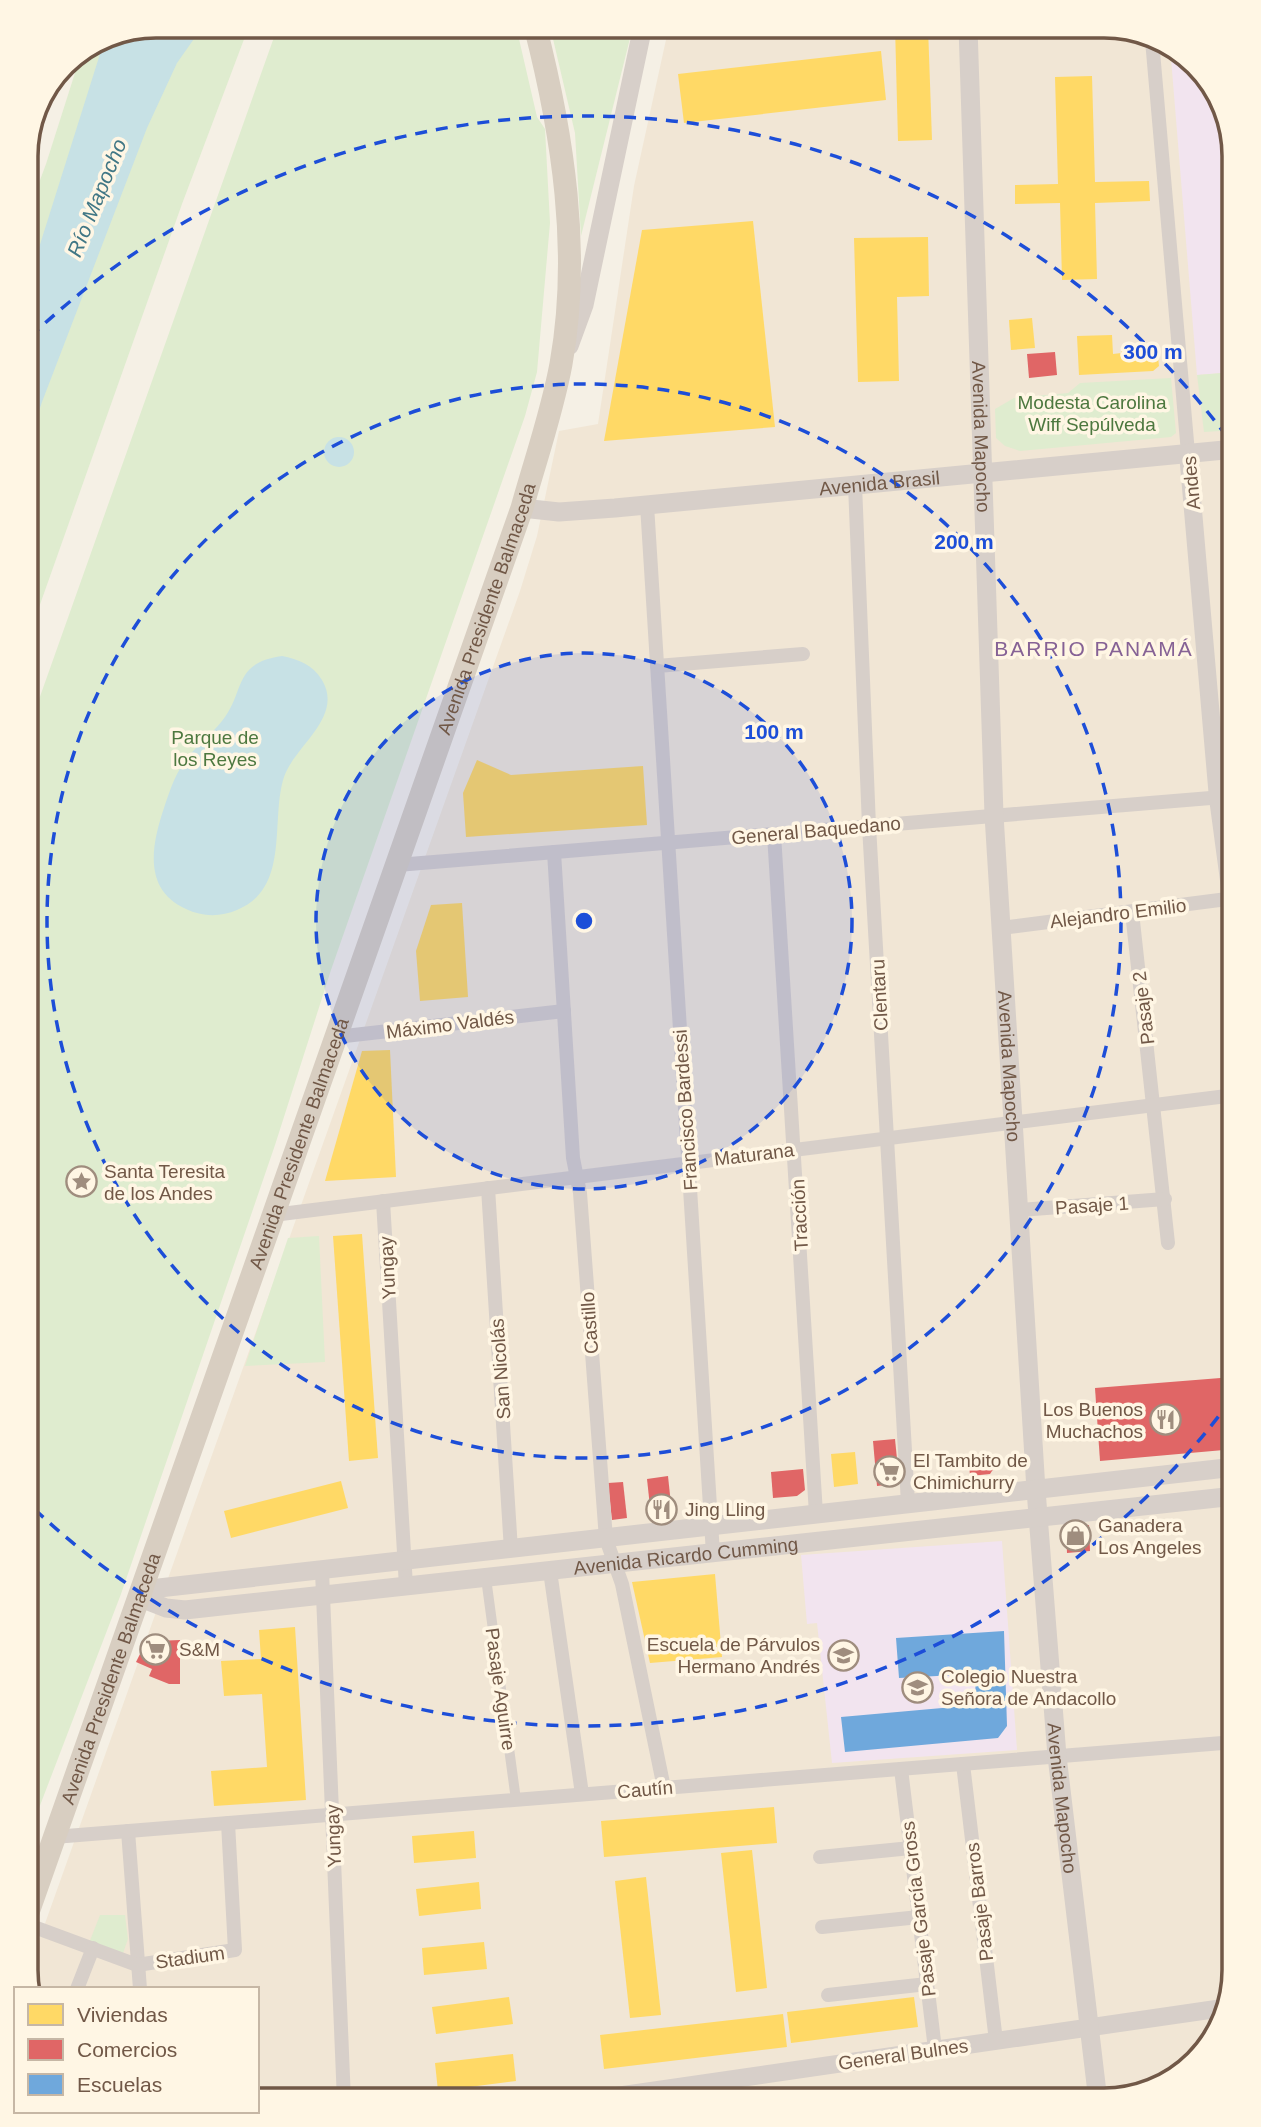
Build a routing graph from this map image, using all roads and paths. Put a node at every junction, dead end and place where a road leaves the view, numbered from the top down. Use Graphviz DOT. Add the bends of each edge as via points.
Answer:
graph roads {
  1 [pos="538,38"];
  2 [pos="640,39"];
  3 [pos="968,39"];
  4 [pos="1153,50"];
  5 [pos="560,365"];
  6 [pos="1222,450"];
  7 [pos="1188,453"];
  8 [pos="981,473"];
  9 [pos="855,485"];
  10 [pos="647,505"];
  11 [pos="522,508"];
  12 [pos="803,654"];
  13 [pos="657,666"];
  14 [pos="1222,753"];
  15 [pos="1222,797"];
  16 [pos="994,816"];
  17 [pos="869,826"];
  18 [pos="774,834"];
  19 [pos="668,842"];
  20 [pos="554,852"];
  21 [pos="397,865"];
  22 [pos="1222,900"];
  23 [pos="1132,912"];
  24 [pos="1001,928"];
  25 [pos="564,1011"];
  26 [pos="336,1037"];
  27 [pos="1222,1096"];
  28 [pos="1155,1104"];
  29 [pos="1013,1121"];
  30 [pos="888,1137"];
  31 [pos="795,1149"];
  32 [pos="689,1162"];
  33 [pos="577,1177"];
  34 [pos="488,1188"];
  35 [pos="1165,1199"];
  36 [pos="383,1201"];
  37 [pos="1020,1210"];
  38 [pos="273,1215"];
  39 [pos="1168,1243"];
  40 [pos="1222,1469"];
  41 [pos="1036,1490"];
  42 [pos="1222,1498"];
  43 [pos="908,1503"];
  44 [pos="816,1514"];
  45 [pos="1038,1520"];
  46 [pos="711,1525"];
  47 [pos="606,1539"];
  48 [pos="511,1549"];
  49 [pos="713,1554"];
  50 [pos="405,1562"];
  51 [pos="617,1564"];
  52 [pos="322,1571"];
  53 [pos="550,1571"];
  54 [pos="486,1578"];
  55 [pos="406,1586"];
  56 [pos="140,1594"];
  57 [pos="322,1595"];
  58 [pos="1222,1743"];
  59 [pos="1057,1756"];
  60 [pos="963,1764"];
  61 [pos="901,1769"];
  62 [pos="664,1788"];
  63 [pos="582,1794"];
  64 [pos="516,1800"];
  65 [pos="332,1814"];
  66 [pos="228,1823"];
  67 [pos="128,1831"];
  68 [pos="54,1837"];
  69 [pos="911,1848"];
  70 [pos="820,1857"];
  71 [pos="38,1883"];
  72 [pos="919,1917"];
  73 [pos="822,1927"];
  74 [pos="38,1928"];
  75 [pos="93,1948"];
  76 [pos="137,1965"];
  77 [pos="928,1984"];
  78 [pos="78,1987"];
  79 [pos="140,1987"];
  80 [pos="828,1995"];
  81 [pos="1215,2009"];
  82 [pos="1089,2027"];
  83 [pos="996,2041"];
  84 [pos="935,2049"];
  85 [pos="343,2088"];
  86 [pos="670,2088"];
  87 [pos="1096,2088"];
  1 -- 5 [label="main road, Avenida Presidente Balmaceda" via="555,110 565,194 568,276"];
  2 -- 5 [label="main road, Avenida Presidente Balmaceda" via="584,305"];
  3 -- 8 [label="main road, Avenida Mapocho"];
  4 -- 7 [label="street, Andes"];
  5 -- 11 [label="main road, Avenida Presidente Balmaceda"];
  6 -- 7 [label="main road, Avenida Brasil"];
  7 -- 8 [label="main road, Avenida Brasil"];
  7 -- 14 [label="street, Andes"];
  8 -- 9 [label="main road, Avenida Brasil"];
  8 -- 16 [label="main road, Avenida Mapocho"];
  9 -- 10 [label="main road, Avenida Brasil"];
  9 -- 17 [label="street, Clentaru"];
  10 -- 11 [label="main road, Avenida Brasil" via="559,512"];
  10 -- 13 [label="street, Francisco Bardessi"];
  11 -- 21 [label="main road, Avenida Presidente Balmaceda"];
  12 -- 13 [label="street"];
  13 -- 19 [label="street, Francisco Bardessi"];
  15 -- 16 [label="street, General Baquedano"];
  16 -- 17 [label="street, General Baquedano"];
  16 -- 24 [label="main road, Avenida Mapocho"];
  17 -- 18 [label="street, General Baquedano"];
  17 -- 30 [label="street, Clentaru"];
  18 -- 19 [label="street, General Baquedano"];
  18 -- 31 [label="street, Tracción"];
  19 -- 20 [label="street, General Baquedano"];
  19 -- 32 [label="street, Francisco Bardessi"];
  20 -- 21 [label="street, General Baquedano"];
  20 -- 25 [label="street, Castillo"];
  21 -- 26 [label="main road, Avenida Presidente Balmaceda"];
  22 -- 23 [label="street, Alejandro Emilio"];
  23 -- 24 [label="street, Alejandro Emilio"];
  23 -- 28 [label="street, Pasaje 2"];
  24 -- 29 [label="main road, Avenida Mapocho"];
  25 -- 26 [label="street, Máximo Valdés"];
  25 -- 33 [label="street, Castillo"];
  26 -- 38 [label="main road, Avenida Presidente Balmaceda"];
  27 -- 28 [label="street, Maturana"];
  28 -- 29 [label="street, Maturana"];
  28 -- 35 [label="street"];
  29 -- 30 [label="street, Maturana"];
  29 -- 37 [label="main road, Avenida Mapocho"];
  30 -- 31 [label="street, Maturana"];
  30 -- 43 [label="street, Clentaru"];
  31 -- 32 [label="street, Maturana"];
  31 -- 44 [label="street, Tracción"];
  32 -- 33 [label="street, Maturana"];
  32 -- 46 [label="street, Francisco Bardessi"];
  33 -- 34 [label="street, Maturana"];
  33 -- 47 [label="street, Castillo"];
  34 -- 36 [label="street, Maturana"];
  34 -- 48 [label="street, San Nicolás"];
  35 -- 37 [label="street, Pasaje 1"];
  35 -- 39 [label="street"];
  36 -- 38 [label="street, Maturana"];
  36 -- 50 [label="street, Yungay"];
  37 -- 41 [label="main road, Avenida Mapocho"];
  38 -- 56 [label="main road, Avenida Presidente Balmaceda"];
  40 -- 41 [label="main road, Avenida Ricardo Cumming"];
  41 -- 43 [label="main road, Avenida Ricardo Cumming"];
  41 -- 45 [label="main road, Avenida Mapocho"];
  42 -- 45 [label="main road, Avenida Ricardo Cumming"];
  43 -- 44 [label="main road, Avenida Ricardo Cumming"];
  44 -- 46 [label="main road, Avenida Ricardo Cumming"];
  45 -- 49 [label="main road, Avenida Ricardo Cumming"];
  45 -- 59 [label="main road, Avenida Mapocho"];
  46 -- 47 [label="main road, Avenida Ricardo Cumming"];
  46 -- 49 [label="street, Francisco Bardessi"];
  47 -- 48 [label="main road, Avenida Ricardo Cumming"];
  47 -- 51 [label="street, Castillo"];
  48 -- 50 [label="main road, Avenida Ricardo Cumming"];
  49 -- 51 [label="main road, Avenida Ricardo Cumming"];
  50 -- 52 [label="main road, Avenida Ricardo Cumming"];
  50 -- 55 [label="street, Yungay"];
  51 -- 53 [label="main road, Avenida Ricardo Cumming"];
  51 -- 62 [label="street, Castillo"];
  52 -- 56 [label="main road, Avenida Ricardo Cumming"];
  52 -- 57 [label="street, Yungay"];
  53 -- 54 [label="main road, Avenida Ricardo Cumming"];
  53 -- 63 [label="street"];
  54 -- 55 [label="main road, Avenida Ricardo Cumming"];
  54 -- 64 [label="street, Pasaje Aguirre"];
  55 -- 57 [label="main road, Avenida Ricardo Cumming"];
  56 -- 57 [label="main road, Avenida Ricardo Cumming" via="166,1608 185,1610"];
  56 -- 68 [label="main road, Avenida Presidente Balmaceda"];
  57 -- 65 [label="street, Yungay"];
  58 -- 59 [label="street, Cautín"];
  59 -- 60 [label="street, Cautín"];
  59 -- 82 [label="main road, Avenida Mapocho"];
  60 -- 61 [label="street, Cautín"];
  60 -- 83 [label="street, Pasaje Barros"];
  61 -- 62 [label="street, Cautín"];
  61 -- 69 [label="street, Pasaje García Gross"];
  62 -- 63 [label="street, Cautín"];
  63 -- 64 [label="street, Cautín"];
  64 -- 65 [label="street, Cautín"];
  65 -- 66 [label="street, Cautín"];
  65 -- 85 [label="street, Yungay"];
  66 -- 67 [label="street, Cautín"];
  66 -- 76 [label="street, Stadium" via="235,1950"];
  67 -- 68 [label="street, Cautín"];
  67 -- 76 [label="street"];
  68 -- 71 [label="main road, Avenida Presidente Balmaceda"];
  69 -- 70 [label="street"];
  69 -- 72 [label="street, Pasaje García Gross"];
  72 -- 73 [label="street"];
  72 -- 77 [label="street, Pasaje García Gross"];
  74 -- 75 [label="street, Stadium"];
  75 -- 76 [label="street, Stadium"];
  75 -- 78 [label="street"];
  76 -- 79 [label="street"];
  77 -- 80 [label="street"];
  77 -- 84 [label="street, Pasaje García Gross"];
  81 -- 82 [label="street, General Bulnes"];
  82 -- 83 [label="street, General Bulnes"];
  82 -- 87 [label="main road, Avenida Mapocho"];
  83 -- 84 [label="street, General Bulnes"];
  84 -- 86 [label="street, General Bulnes"];
}
